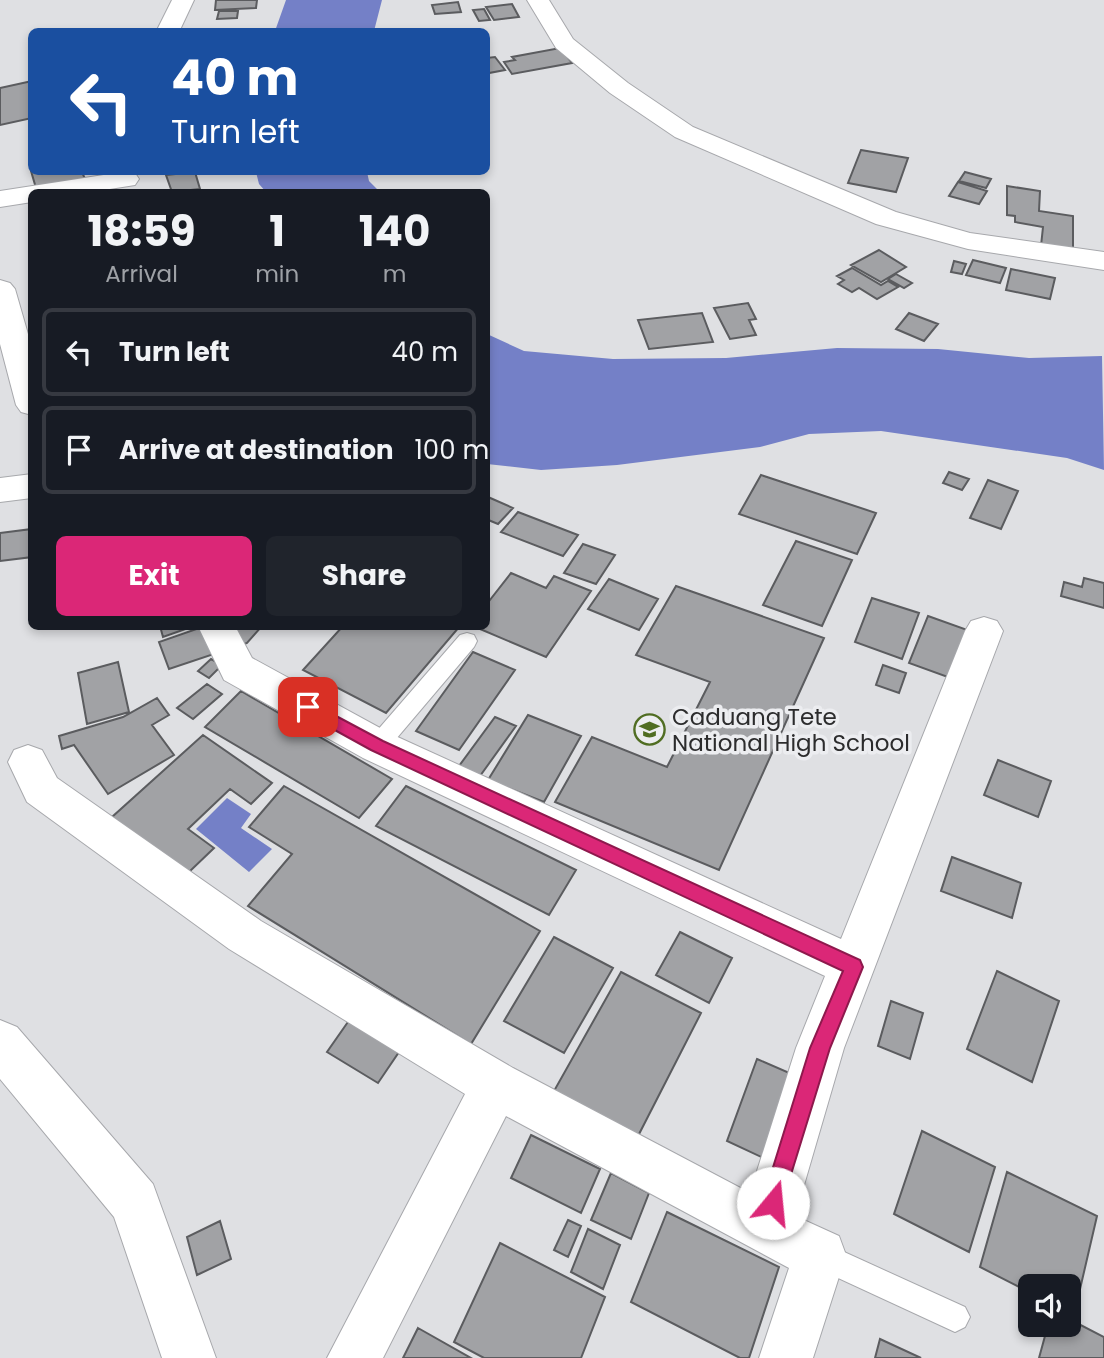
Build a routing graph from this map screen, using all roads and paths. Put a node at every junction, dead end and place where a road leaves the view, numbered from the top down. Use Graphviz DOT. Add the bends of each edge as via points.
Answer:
graph roads {
  1 [pos="183,0"];
  2 [pos="538,0"];
  3 [pos="169,28"];
  4 [pos="127,181"];
  5 [pos="66,189"];
  6 [pos="28,195"];
  7 [pos="0,200"];
  8 [pos="1104,261"];
  9 [pos="0,289"];
  10 [pos="28,390"];
  11 [pos="28,486"];
  12 [pos="0,490"];
  13 [pos="217,630"];
  14 [pos="984,631"];
  15 [pos="467,641"];
  16 [pos="377,746"];
  17 [pos="28,762"];
  18 [pos="854,967"];
  19 [pos="0,1043"];
  20 [pos="496,1085"];
  21 [pos="765,1229"];
  22 [pos="820,1255"];
  23 [pos="955,1317"];
  24 [pos="189,1358"];
  25 [pos="354,1358"];
  26 [pos="786,1358"];
  1 -- 3 [label="street"];
  2 -- 8 [label="street" via="564,43 684,132 886,218 968,241"];
  4 -- 5 [label="street"];
  6 -- 7 [label="street"];
  9 -- 10 [label="street"];
  11 -- 12 [label="street"];
  13 -- 16 [label="street" via="238,669"];
  14 -- 18 [label="street"];
  15 -- 16 [label="lane"];
  16 -- 18 [label="street"];
  17 -- 20 [label="street" via="42,790 245,935"];
  18 -- 21 [label="street" via="820,1048"];
  19 -- 24 [label="street" via="135,1202"];
  20 -- 21 [label="street"];
  20 -- 25 [label="street"];
  21 -- 22 [label="street"];
  22 -- 23 [label="lane"];
  22 -- 26 [label="street"];
}
